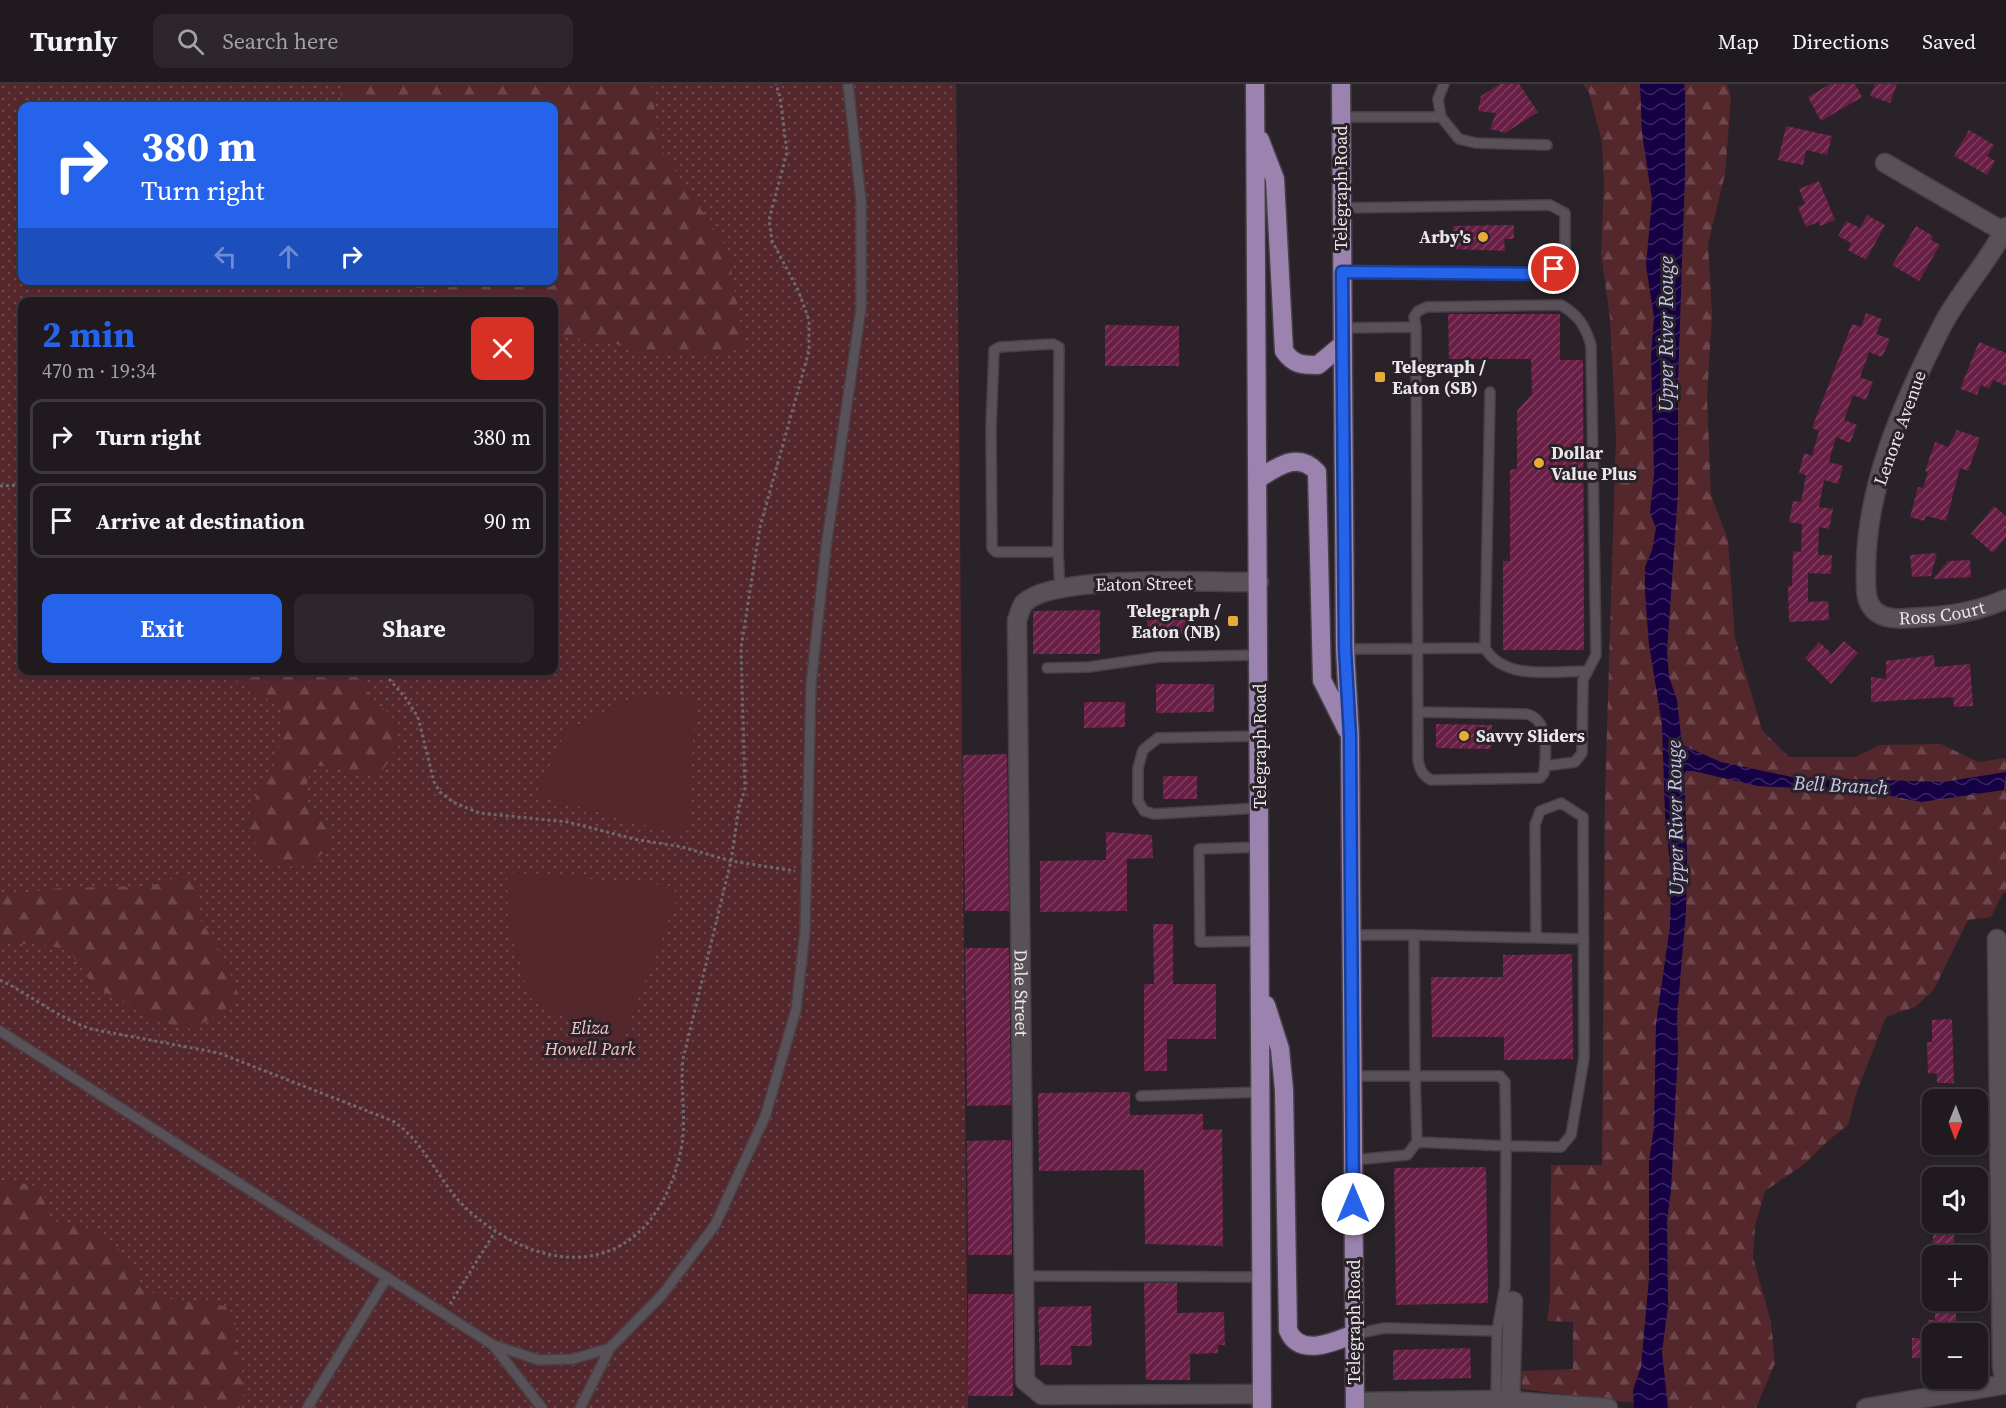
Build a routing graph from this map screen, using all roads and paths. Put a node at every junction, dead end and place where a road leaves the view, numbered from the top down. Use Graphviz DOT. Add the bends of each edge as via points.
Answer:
graph roads {
  1 [pos="776,84"];
  2 [pos="849,84"];
  3 [pos="1255,84"];
  4 [pos="1341,84"];
  5 [pos="1444,84"];
  6 [pos="1341,117"];
  7 [pos="1441,117"];
  8 [pos="1256,127"];
  9 [pos="1547,145"];
  10 [pos="1885,163"];
  11 [pos="1342,208"];
  12 [pos="2005,230"];
  13 [pos="1342,272"];
  14 [pos="1416,327"];
  15 [pos="1343,336"];
  16 [pos="1490,392"];
  17 [pos="1258,479"];
  18 [pos="18,485"];
  19 [pos="0,486"];
  20 [pos="1058,552"];
  21 [pos="1259,582"];
  22 [pos="1060,589"];
  23 [pos="1031,599"];
  24 [pos="2006,599"];
  25 [pos="1876,612"];
  26 [pos="1419,648"];
  27 [pos="1485,648"];
  28 [pos="1345,649"];
  29 [pos="1260,655"];
  30 [pos="1047,668"];
  31 [pos="1587,671"];
  32 [pos="385,675"];
  33 [pos="1418,712"];
  34 [pos="1260,736"];
  35 [pos="1350,736"];
  36 [pos="1545,766"];
  37 [pos="1260,808"];
  38 [pos="1260,847"];
  39 [pos="731,861"];
  40 [pos="807,873"];
  41 [pos="1352,935"];
  42 [pos="1414,935"];
  43 [pos="1536,938"];
  44 [pos="1584,939"];
  45 [pos="1997,939"];
  46 [pos="1260,941"];
  47 [pos="0,980"];
  48 [pos="1261,989"];
  49 [pos="0,1031"];
  50 [pos="1353,1076"];
  51 [pos="1415,1076"];
  52 [pos="1261,1092"];
  53 [pos="1141,1096"];
  54 [pos="1418,1142"];
  55 [pos="1506,1146"];
  56 [pos="1353,1160"];
  57 [pos="495,1232"];
  58 [pos="1025,1276"];
  59 [pos="387,1277"];
  60 [pos="1262,1277"];
  61 [pos="1513,1301"];
  62 [pos="444,1314"];
  63 [pos="1497,1331"];
  64 [pos="1354,1334"];
  65 [pos="493,1345"];
  66 [pos="610,1348"];
  67 [pos="2005,1384"];
  68 [pos="1262,1401"];
  69 [pos="1505,1403"];
  70 [pos="1355,1405"];
  71 [pos="308,1408"];
  72 [pos="542,1408"];
  73 [pos="580,1408"];
  74 [pos="1608,1408"];
  75 [pos="1866,1408"];
  1 -- 39 [label="path" via="787,152 769,220 772,241 809,320 809,351 760,526 745,618 741,648 745,789"];
  2 -- 40 [label="lane" via="861,201 861,308 826,547 811,684"];
  3 -- 8 [label="main road, Telegraph Road"];
  4 -- 6 [label="main road, Telegraph Road"];
  5 -- 7 [label="lane" via="1438,99"];
  6 -- 7 [label="lane"];
  6 -- 11 [label="main road, Telegraph Road"];
  7 -- 9 [label="lane" via="1459,139"];
  8 -- 15 [label="main road" via="1275,179 1284,351 1299,364 1318,365"];
  8 -- 17 [label="main road, Telegraph Road"];
  10 -- 12 [label="street"];
  11 -- 13 [label="main road, Telegraph Road"];
  11 -- 13 [label="lane" via="1550,205 1565,213 1565,265 1542,274"];
  12 -- 25 [label="street, Lenore Avenue" via="1954,306 1911,387 1869,524 1867,598"];
  13 -- 15 [label="main road, Telegraph Road"];
  14 -- 15 [label="lane"];
  14 -- 26 [label="lane"];
  14 -- 31 [label="lane" via="1414,317 1427,307 1561,305 1576,314 1586,328 1591,345 1596,655"];
  15 -- 28 [label="main road, Telegraph Road"];
  16 -- 27 [label="lane"];
  17 -- 21 [label="main road, Telegraph Road"];
  17 -- 35 [label="main road" via="1282,464 1296,461 1309,463 1317,472 1322,680"];
  18 -- 19 [label="path"];
  20 -- 20 [label="lane" via="1059,347 1000,347 994,350 992,548 996,552"];
  20 -- 22 [label="lane"];
  21 -- 22 [label="street, Eaton Street" via="1109,583"];
  21 -- 29 [label="main road, Telegraph Road"];
  22 -- 23 [label="street, Eaton Street"];
  23 -- 58 [label="street, Dale Street" via="1023,604 1017,620"];
  24 -- 25 [label="street, Ross Court" via="1965,612 1931,617 1890,618"];
  26 -- 27 [label="lane"];
  26 -- 28 [label="lane"];
  26 -- 33 [label="lane"];
  27 -- 31 [label="lane" via="1498,664 1510,670"];
  28 -- 35 [label="main road, Telegraph Road"];
  29 -- 30 [label="lane" via="1158,657 1089,667"];
  29 -- 34 [label="main road, Telegraph Road"];
  31 -- 36 [label="lane" via="1583,680 1582,753 1575,762"];
  32 -- 39 [label="path" via="417,717 434,782 453,802 479,813 568,822"];
  33 -- 36 [label="lane" via="1530,715 1543,724"];
  33 -- 36 [label="lane" via="1418,760 1423,775 1431,780 1540,778"];
  34 -- 37 [label="main road, Telegraph Road"];
  34 -- 37 [label="lane" via="1158,738 1143,750 1138,768 1138,801 1144,811 1154,814"];
  35 -- 41 [label="main road, Telegraph Road"];
  37 -- 38 [label="main road, Telegraph Road"];
  38 -- 46 [label="main road, Telegraph Road"];
  38 -- 46 [label="lane" via="1199,849 1200,942"];
  39 -- 40 [label="path"];
  39 -- 57 [label="path" via="683,1059 685,1113 681,1151 658,1211 611,1251 590,1257 552,1256 522,1247"];
  40 -- 66 [label="lane" via="796,1010 765,1117 715,1226 662,1294"];
  41 -- 42 [label="lane"];
  41 -- 50 [label="main road, Telegraph Road"];
  42 -- 43 [label="lane"];
  42 -- 51 [label="lane"];
  43 -- 44 [label="lane"];
  43 -- 44 [label="lane" via="1534,825 1540,811 1561,803 1583,818"];
  44 -- 55 [label="lane" via="1584,1058 1571,1135 1561,1146"];
  45 -- 67 [label="street"];
  46 -- 48 [label="main road, Telegraph Road"];
  47 -- 57 [label="path" via="71,1022 219,1053 393,1121 419,1143 467,1209"];
  48 -- 52 [label="main road, Telegraph Road"];
  48 -- 64 [label="main road" via="1280,1050 1284,1090 1288,1330 1297,1343 1312,1347"];
  49 -- 59 [label="lane"];
  50 -- 51 [label="lane"];
  50 -- 56 [label="main road, Telegraph Road"];
  51 -- 54 [label="lane"];
  51 -- 55 [label="lane" via="1500,1077 1505,1082"];
  52 -- 53 [label="lane"];
  52 -- 60 [label="main road, Telegraph Road"];
  54 -- 55 [label="lane"];
  54 -- 56 [label="lane" via="1407,1155"];
  55 -- 63 [label="lane" via="1505,1286"];
  56 -- 64 [label="main road, Telegraph Road"];
  57 -- 62 [label="path"];
  58 -- 60 [label="lane"];
  58 -- 68 [label="street, Dale Street" via="1025,1381 1042,1395 1118,1394"];
  59 -- 62 [label="lane"];
  59 -- 71 [label="lane"];
  60 -- 68 [label="main road, Telegraph Road"];
  61 -- 69 [label="street"];
  62 -- 65 [label="lane"];
  63 -- 64 [label="lane" via="1385,1328"];
  63 -- 69 [label="lane"];
  64 -- 70 [label="main road, Telegraph Road"];
  65 -- 66 [label="lane" via="538,1360 573,1359"];
  65 -- 72 [label="lane"];
  66 -- 73 [label="lane"];
  67 -- 75 [label="street"];
  69 -- 70 [label="street"];
  69 -- 74 [label="street"];
}
